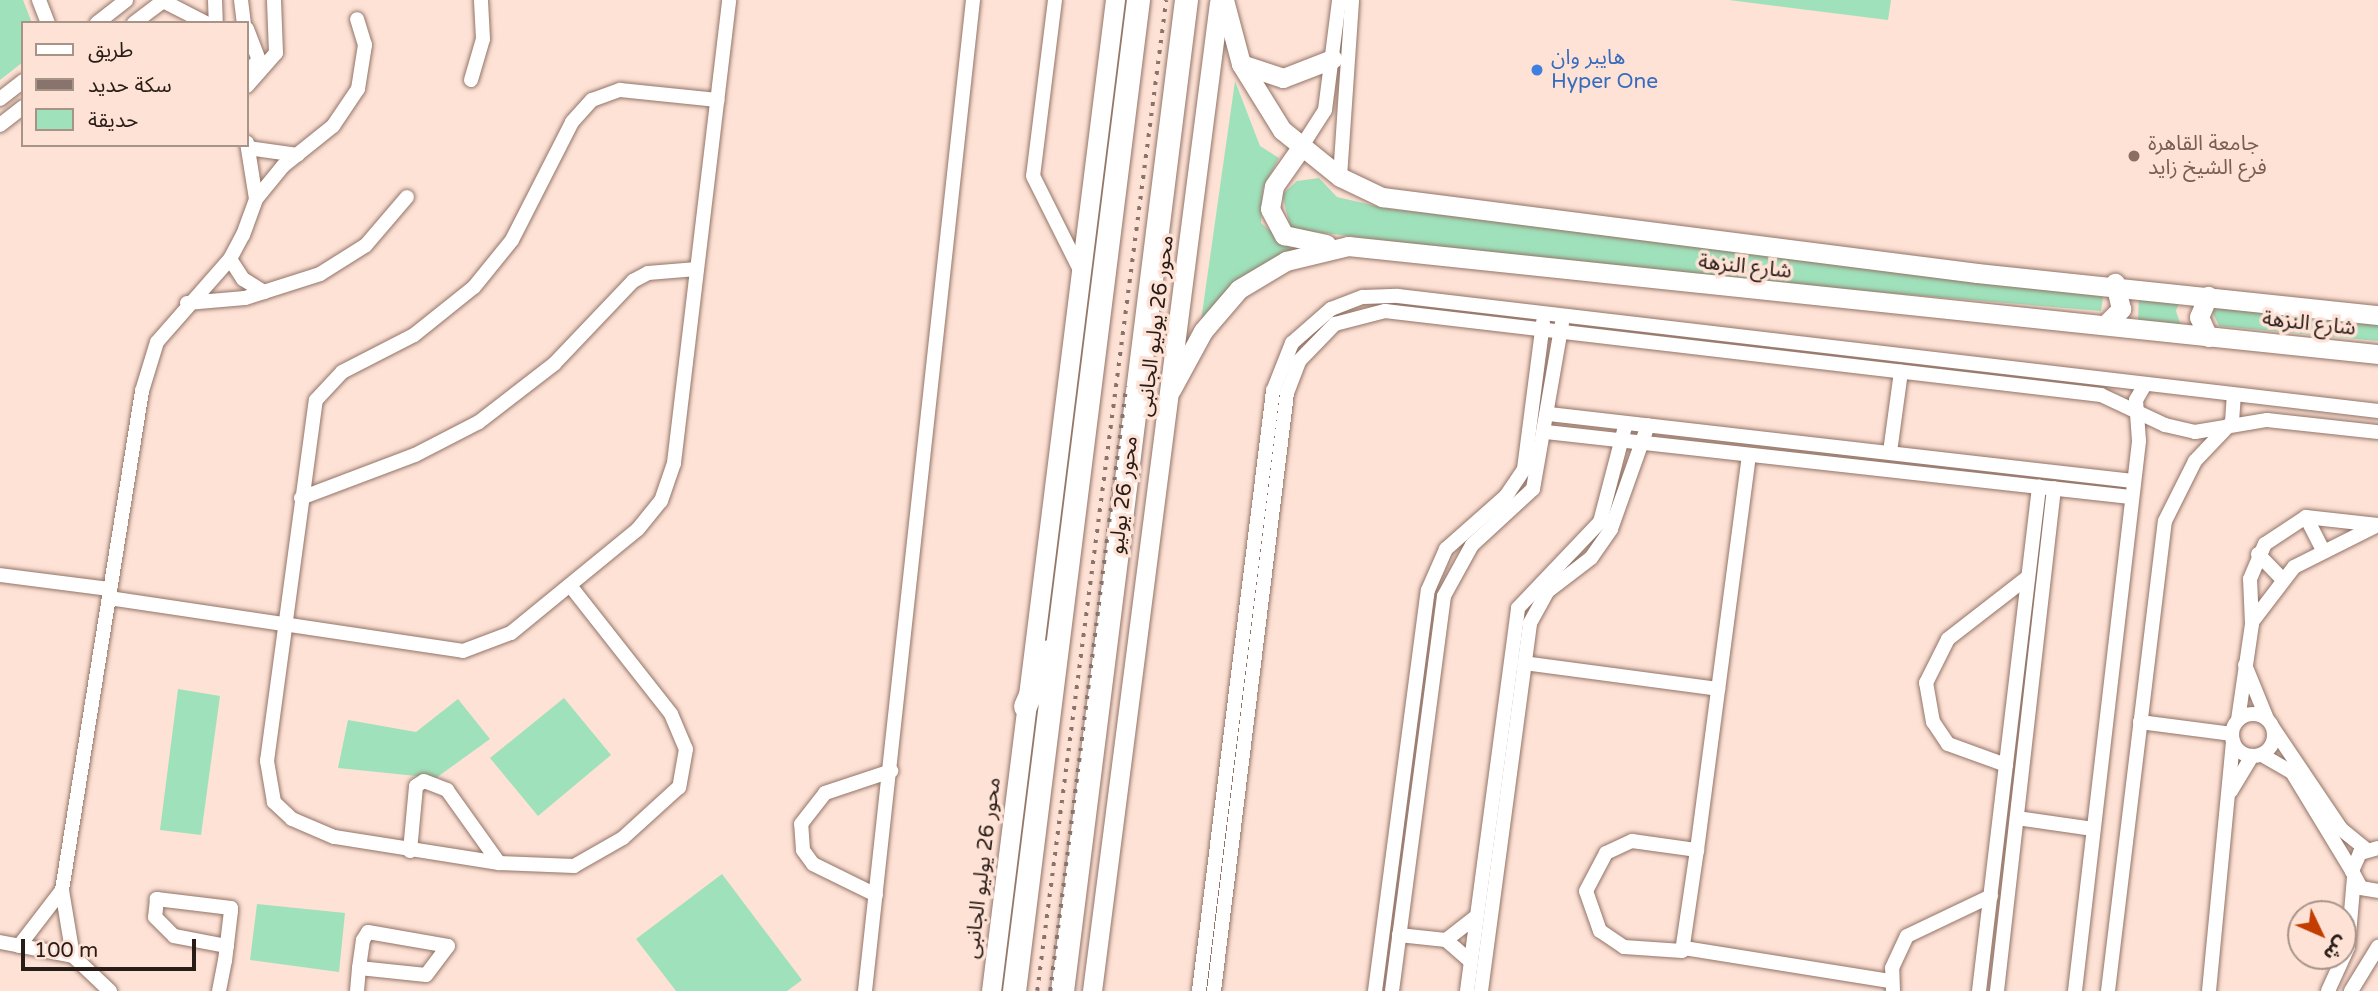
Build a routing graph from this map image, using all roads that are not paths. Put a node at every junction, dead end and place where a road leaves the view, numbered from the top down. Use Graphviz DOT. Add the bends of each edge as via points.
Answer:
graph roads {
  1 [pos="38,0"];
  2 [pos="126,0"];
  3 [pos="164,0"];
  4 [pos="215,0"];
  5 [pos="241,0"];
  6 [pos="274,0"];
  7 [pos="481,0"];
  8 [pos="729,0"];
  9 [pos="973,0"];
  10 [pos="1055,0"];
  11 [pos="1115,0"];
  12 [pos="1138,0"];
  13 [pos="1186,0"];
  14 [pos="1222,0"];
  15 [pos="1339,0"];
  16 [pos="1352,0"];
  17 [pos="357,19"];
  18 [pos="47,21"];
  19 [pos="100,21"];
  20 [pos="137,21"];
  21 [pos="202,21"];
  22 [pos="216,21"];
  23 [pos="244,21"];
  24 [pos="248,33"];
  25 [pos="1332,59"];
  26 [pos="1241,64"];
  27 [pos="256,69"];
  28 [pos="471,80"];
  29 [pos="21,83"];
  30 [pos="0,99"];
  31 [pos="717,100"];
  32 [pos="21,109"];
  33 [pos="0,125"];
  34 [pos="248,145"];
  35 [pos="247,147"];
  36 [pos="1300,149"];
  37 [pos="298,155"];
  38 [pos="1339,177"];
  39 [pos="407,197"];
  40 [pos="256,199"];
  41 [pos="1348,246"];
  42 [pos="230,259"];
  43 [pos="697,269"];
  44 [pos="1080,272"];
  45 [pos="2115,283"];
  46 [pos="264,292"];
  47 [pos="2208,296"];
  48 [pos="187,303"];
  49 [pos="1544,314"];
  50 [pos="2378,315"];
  51 [pos="1563,316"];
  52 [pos="2105,325"];
  53 [pos="1542,330"];
  54 [pos="1560,332"];
  55 [pos="2208,337"];
  56 [pos="2378,354"];
  57 [pos="1901,372"];
  58 [pos="1284,375"];
  59 [pos="2144,386"];
  60 [pos="1171,390"];
  61 [pos="2234,396"];
  62 [pos="2138,411"];
  63 [pos="2378,411"];
  64 [pos="1549,414"];
  65 [pos="1626,423"];
  66 [pos="1648,425"];
  67 [pos="2225,429"];
  68 [pos="1546,432"];
  69 [pos="2378,432"];
  70 [pos="1622,440"];
  71 [pos="1642,443"];
  72 [pos="1890,452"];
  73 [pos="1749,455"];
  74 [pos="2133,481"];
  75 [pos="2039,487"];
  76 [pos="2054,488"];
  77 [pos="2130,497"];
  78 [pos="302,498"];
  79 [pos="2306,517"];
  80 [pos="2378,525"];
  81 [pos="2322,548"];
  82 [pos="2258,554"];
  83 [pos="0,575"];
  84 [pos="2028,577"];
  85 [pos="2282,579"];
  86 [pos="572,588"];
  87 [pos="110,594"];
  88 [pos="2252,624"];
  89 [pos="289,626"];
  90 [pos="1059,629"];
  91 [pos="1524,663"];
  92 [pos="2245,665"];
  93 [pos="1718,689"];
  94 [pos="1025,706"];
  95 [pos="2238,720"];
  96 [pos="2140,722"];
  97 [pos="2270,724"];
  98 [pos="2233,738"];
  99 [pos="2257,755"];
  100 [pos="2006,765"];
  101 [pos="891,771"];
  102 [pos="2309,789"];
  103 [pos="2231,791"];
  104 [pos="2017,818"];
  105 [pos="2093,829"];
  106 [pos="2372,848"];
  107 [pos="1697,850"];
  108 [pos="410,851"];
  109 [pos="499,863"];
  110 [pos="2353,874"];
  111 [pos="62,890"];
  112 [pos="2378,891"];
  113 [pos="876,895"];
  114 [pos="1991,897"];
  115 [pos="1477,916"];
  116 [pos="1399,935"];
  117 [pos="1446,940"];
  118 [pos="0,942"];
  119 [pos="19,946"];
  120 [pos="227,946"];
  121 [pos="2378,947"];
  122 [pos="1684,948"];
  123 [pos="73,956"];
  124 [pos="1471,962"];
  125 [pos="359,968"];
  126 [pos="1892,986"];
  127 [pos="107,989"];
  128 [pos="219,991"];
  129 [pos="358,991"];
  130 [pos="865,991"];
  131 [pos="991,991"];
  132 [pos="1014,991"];
  133 [pos="1062,991"];
  134 [pos="1092,991"];
  135 [pos="1199,991"];
  136 [pos="1214,991"];
  137 [pos="1375,991"];
  138 [pos="1392,991"];
  139 [pos="1467,991"];
  140 [pos="1481,991"];
  141 [pos="1979,991"];
  142 [pos="1997,991"];
  143 [pos="2075,991"];
  144 [pos="2108,991"];
  145 [pos="2208,991"];
  146 [pos="2328,991"];
  147 [pos="2351,991"];
  1 -- 18 [label="street"];
  2 -- 19 [label="street"];
  3 -- 20 [label="street"];
  3 -- 21 [label="street"];
  4 -- 22 [label="street"];
  5 -- 23 [label="street"];
  6 -- 27 [label="street" via="276,53"];
  7 -- 28 [label="street" via="483,39"];
  8 -- 31 [label="street"];
  9 -- 101 [label="street"];
  10 -- 44 [label="street" via="1032,176"];
  11 -- 44 [label="main road, محور 26 يوليو الجانبى"];
  12 -- 90 [label="highway"];
  13 -- 133 [label="highway, محور 26 يوليو"];
  14 -- 26 [label="main road, شارع النزهة"];
  14 -- 60 [label="main road, محور 26 يوليو الجانبى"];
  15 -- 25 [label="street"];
  16 -- 38 [label="street"];
  17 -- 37 [label="street" via="365,45 358,89 333,127"];
  24 -- 27 [label="street"];
  25 -- 26 [label="main road" via="1283,78"];
  25 -- 36 [label="street" via="1325,110"];
  26 -- 36 [label="main road, شارع النزهة" via="1266,110"];
  29 -- 30 [label="street"];
  31 -- 43 [label="street"];
  31 -- 78 [label="street" via="620,90 580,111 512,240 474,287 414,335 342,372 324,389 308,425"];
  32 -- 33 [label="street"];
  34 -- 37 [label="street"];
  35 -- 40 [label="street"];
  36 -- 38 [label="main road, شارع النزهة"];
  36 -- 41 [label="main road" via="1274,186 1273,218 1294,239"];
  37 -- 40 [label="street"];
  38 -- 45 [label="main road, شارع النزهة" via="1382,197 1516,216 1977,273"];
  39 -- 46 [label="street" via="352,256 304,281"];
  40 -- 42 [label="street"];
  41 -- 52 [label="main road, شارع النزهة"];
  41 -- 60 [label="main road, شارع النزهة" via="1286,261 1239,289 1203,331"];
  42 -- 46 [label="street" via="243,279"];
  42 -- 48 [label="street"];
  43 -- 78 [label="street" via="648,273 633,282 554,364 479,422 415,455"];
  43 -- 86 [label="street" via="669,483 649,518"];
  44 -- 94 [label="main road, محور 26 يوليو الجانبى"];
  45 -- 47 [label="main road, شارع النزهة"];
  45 -- 52 [label="main road" via="2121,309"];
  46 -- 48 [label="street"];
  47 -- 50 [label="main road, شارع النزهة"];
  47 -- 55 [label="main road" via="2199,317"];
  48 -- 87 [label="street" via="157,342 147,367"];
  49 -- 51 [label="street"];
  49 -- 53 [label="street"];
  49 -- 58 [label="street" via="1363,297 1331,309 1303,329"];
  51 -- 54 [label="street"];
  51 -- 59 [label="street"];
  52 -- 55 [label="main road, شارع النزهة"];
  53 -- 54 [label="street"];
  53 -- 58 [label="street" via="1367,313 1321,334"];
  53 -- 137 [label="street" via="1524,469 1506,496 1446,549 1428,590"];
  54 -- 57 [label="street"];
  54 -- 64 [label="street"];
  55 -- 56 [label="main road, شارع النزهة"];
  57 -- 62 [label="street" via="2101,395"];
  57 -- 72 [label="street"];
  58 -- 135 [label="street"];
  58 -- 136 [label="street"];
  59 -- 61 [label="street"];
  59 -- 62 [label="street"];
  60 -- 134 [label="main road, محور 26 يوليو الجانبى"];
  61 -- 63 [label="street"];
  61 -- 67 [label="street" via="2236,414"];
  62 -- 67 [label="street" via="2180,430"];
  62 -- 74 [label="street"];
  64 -- 65 [label="street"];
  64 -- 68 [label="street"];
  65 -- 66 [label="street"];
  65 -- 70 [label="street"];
  66 -- 71 [label="street"];
  66 -- 72 [label="street"];
  67 -- 69 [label="street" via="2267,420"];
  67 -- 96 [label="street" via="2189,470 2165,521"];
  68 -- 70 [label="street"];
  68 -- 116 [label="street" via="1534,489 1472,545 1444,596"];
  70 -- 71 [label="street"];
  70 -- 115 [label="street" via="1600,522 1518,608"];
  71 -- 73 [label="street"];
  71 -- 91 [label="street" via="1620,513 1602,544 1548,591 1535,612"];
  72 -- 74 [label="street"];
  73 -- 75 [label="street"];
  73 -- 93 [label="street"];
  74 -- 77 [label="street"];
  75 -- 76 [label="street"];
  75 -- 84 [label="street"];
  76 -- 77 [label="street"];
  76 -- 104 [label="street"];
  77 -- 105 [label="street"];
  78 -- 89 [label="street"];
  79 -- 80 [label="street"];
  79 -- 81 [label="street"];
  79 -- 82 [label="street" via="2284,527"];
  80 -- 81 [label="street"];
  81 -- 85 [label="street"];
  82 -- 85 [label="street"];
  82 -- 88 [label="street" via="2250,579"];
  83 -- 87 [label="street"];
  84 -- 100 [label="street"];
  84 -- 100 [label="street" via="1948,639 1926,683 1933,722 1948,744"];
  85 -- 88 [label="street"];
  86 -- 89 [label="street" via="511,633 463,651"];
  86 -- 109 [label="street" via="680,729 683,774 670,800 590,860 559,867"];
  87 -- 89 [label="street"];
  87 -- 111 [label="street"];
  88 -- 92 [label="street"];
  89 -- 108 [label="street" via="267,761 274,802 322,834"];
  90 -- 94 [label="highway"];
  90 -- 132 [label="highway"];
  91 -- 93 [label="street"];
  91 -- 140 [label="street"];
  92 -- 95 [label="street"];
  92 -- 97 [label="street"];
  93 -- 107 [label="street"];
  94 -- 131 [label="main road, محور 26 يوليو الجانبى"];
  95 -- 97 [label="street" via="2253,714"];
  95 -- 98 [label="street"];
  96 -- 98 [label="street"];
  96 -- 144 [label="street"];
  97 -- 99 [label="street" via="2273,743"];
  97 -- 102 [label="street"];
  98 -- 99 [label="street"];
  98 -- 103 [label="street"];
  99 -- 102 [label="street" via="2283,765"];
  99 -- 103 [label="street"];
  100 -- 114 [label="street"];
  101 -- 113 [label="street"];
  101 -- 113 [label="street" via="825,793 801,824 803,850 813,864"];
  102 -- 106 [label="street" via="2341,829"];
  102 -- 110 [label="street"];
  103 -- 145 [label="street"];
  104 -- 105 [label="street"];
  104 -- 142 [label="street"];
  105 -- 143 [label="street"];
  106 -- 110 [label="street"];
  107 -- 122 [label="street"];
  107 -- 122 [label="street" via="1632,841 1618,845 1596,864 1586,891 1592,919 1611,941 1677,954"];
  108 -- 109 [label="street"];
  108 -- 109 [label="street" via="416,786 424,782 447,790"];
  110 -- 112 [label="street" via="2361,888"];
  110 -- 146 [label="street" via="2353,924"];
  111 -- 119 [label="street"];
  111 -- 123 [label="street"];
  113 -- 130 [label="street"];
  114 -- 126 [label="street" via="1907,936"];
  114 -- 141 [label="street"];
  115 -- 117 [label="street"];
  115 -- 124 [label="street"];
  116 -- 117 [label="street"];
  116 -- 138 [label="street"];
  117 -- 124 [label="street"];
  118 -- 119 [label="street"];
  119 -- 123 [label="street"];
  120 -- 120 [label="street" via="230,906 159,897 155,917 174,936"];
  120 -- 128 [label="street"];
  121 -- 147 [label="street"];
  122 -- 126 [label="street"];
  123 -- 127 [label="street"];
  124 -- 139 [label="street"];
  125 -- 125 [label="street" via="363,937 372,931 448,946 426,975"];
  125 -- 129 [label="street"];
}
